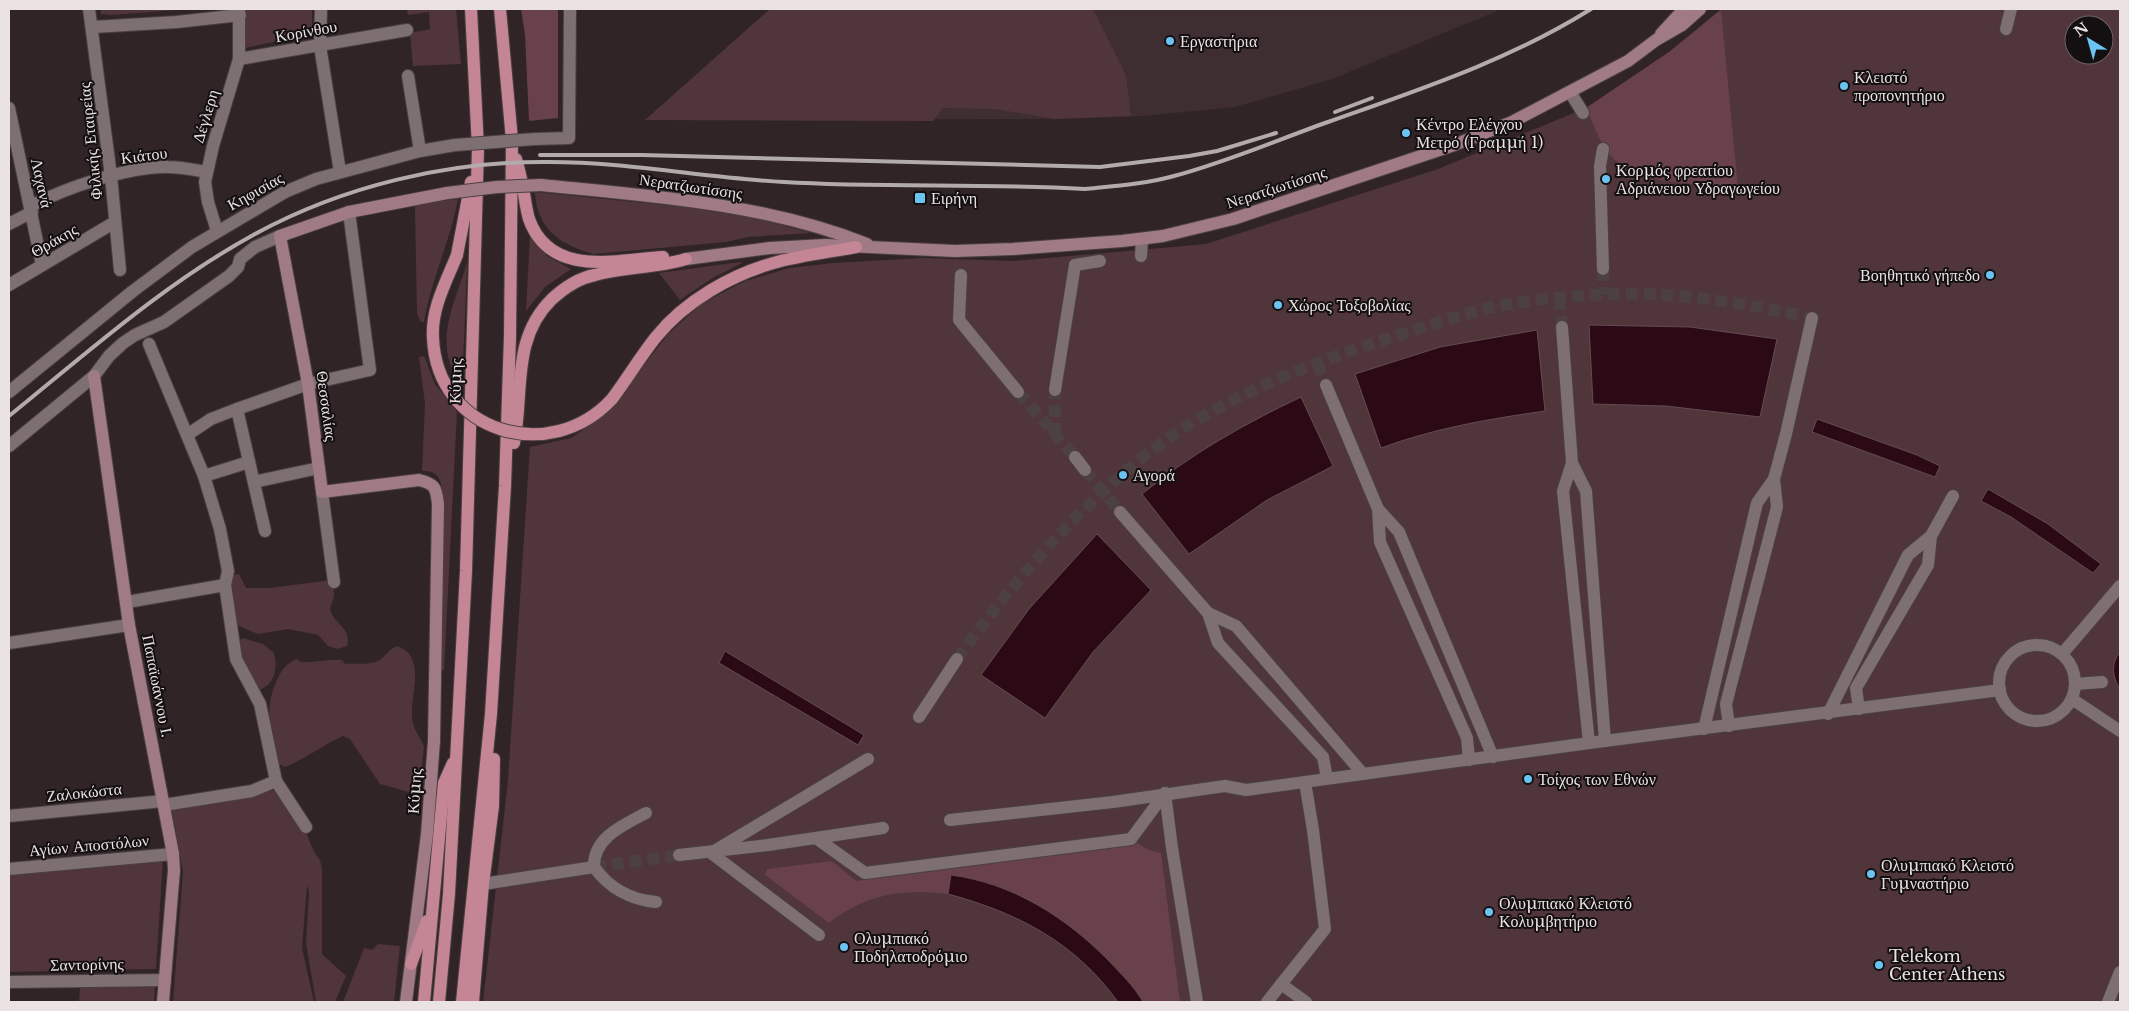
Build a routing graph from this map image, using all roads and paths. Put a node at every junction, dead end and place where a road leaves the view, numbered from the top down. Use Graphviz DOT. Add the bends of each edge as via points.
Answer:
graph roads {
  1 [pos="89,9"];
  2 [pos="321,9"];
  3 [pos="471,9"];
  4 [pos="500,9"];
  5 [pos="570,9"];
  6 [pos="1684,9"];
  7 [pos="1700,9"];
  8 [pos="2011,9"];
  9 [pos="240,12"];
  10 [pos="93,27"];
  11 [pos="2006,29"];
  12 [pos="407,30"];
  13 [pos="1656,40"];
  14 [pos="320,46"];
  15 [pos="239,59"];
  16 [pos="408,76"];
  17 [pos="1570,92"];
  18 [pos="9,108"];
  19 [pos="1583,113"];
  20 [pos="512,140"];
  21 [pos="478,148"];
  22 [pos="1602,149"];
  23 [pos="420,152"];
  24 [pos="207,172"];
  25 [pos="340,172"];
  26 [pos="111,176"];
  27 [pos="31,209"];
  28 [pos="349,212"];
  29 [pos="115,222"];
  30 [pos="9,224"];
  31 [pos="217,231"];
  32 [pos="280,236"];
  33 [pos="1142,239"];
  34 [pos="856,247"];
  35 [pos="876,248"];
  36 [pos="1141,256"];
  37 [pos="686,259"];
  38 [pos="1100,261"];
  39 [pos="42,265"];
  40 [pos="1603,269"];
  41 [pos="120,270"];
  42 [pos="961,275"];
  43 [pos="9,285"];
  44 [pos="1812,318"];
  45 [pos="1562,327"];
  46 [pos="149,344"];
  47 [pos="94,376"];
  48 [pos="308,384"];
  49 [pos="1326,385"];
  50 [pos="1055,390"];
  51 [pos="9,392"];
  52 [pos="1018,392"];
  53 [pos="237,409"];
  54 [pos="187,435"];
  55 [pos="9,446"];
  56 [pos="1075,458"];
  57 [pos="249,462"];
  58 [pos="1572,463"];
  59 [pos="319,468"];
  60 [pos="1084,470"];
  61 [pos="204,476"];
  62 [pos="1774,479"];
  63 [pos="254,482"];
  64 [pos="505,486"];
  65 [pos="322,492"];
  66 [pos="1953,496"];
  67 [pos="1378,509"];
  68 [pos="1120,512"];
  69 [pos="265,531"];
  70 [pos="1931,536"];
  71 [pos="334,582"];
  72 [pos="225,585"];
  73 [pos="2120,586"];
  74 [pos="127,602"];
  75 [pos="1208,613"];
  76 [pos="129,625"];
  77 [pos="9,644"];
  78 [pos="2062,654"];
  79 [pos="957,659"];
  80 [pos="2102,682"];
  81 [pos="2075,684"];
  82 [pos="2000,690"];
  83 [pos="2072,699"];
  84 [pos="1859,709"];
  85 [pos="491,714"];
  86 [pos="1828,714"];
  87 [pos="919,717"];
  88 [pos="1729,726"];
  89 [pos="1704,729"];
  90 [pos="2120,731"];
  91 [pos="1605,741"];
  92 [pos="1589,743"];
  93 [pos="457,754"];
  94 [pos="1492,757"];
  95 [pos="868,759"];
  96 [pos="1470,760"];
  97 [pos="1363,774"];
  98 [pos="1327,778"];
  99 [pos="276,781"];
  100 [pos="1305,782"];
  101 [pos="1165,793"];
  102 [pos="164,803"];
  103 [pos="646,814"];
  104 [pos="9,816"];
  105 [pos="950,820"];
  106 [pos="306,827"];
  107 [pos="884,828"];
  108 [pos="816,838"];
  109 [pos="712,853"];
  110 [pos="173,854"];
  111 [pos="679,855"];
  112 [pos="594,867"];
  113 [pos="9,869"];
  114 [pos="483,884"];
  115 [pos="656,902"];
  116 [pos="433,905"];
  117 [pos="819,935"];
  118 [pos="411,964"];
  119 [pos="2120,972"];
  120 [pos="165,980"];
  121 [pos="9,982"];
  122 [pos="1281,984"];
  123 [pos="163,1002"];
  124 [pos="406,1002"];
  125 [pos="424,1002"];
  126 [pos="439,1002"];
  127 [pos="462,1002"];
  128 [pos="473,1002"];
  129 [pos="1197,1002"];
  130 [pos="1267,1002"];
  131 [pos="1306,1002"];
  132 [pos="2108,1002"];
  1 -- 10 [label="street, Φιλικής Εταιρείας"];
  2 -- 14 [label="street"];
  3 -- 21 [label="main road, Κύμης"];
  4 -- 20 [label="main road"];
  5 -- 23 [label="street, Κηφισίας, bridge" via="569,138 455,145"];
  6 -- 13 [label="street, Νερατζιωτίσσης"];
  7 -- 13 [label="street, Νερατζιωτίσσης" via="1682,25"];
  8 -- 11 [label="street"];
  9 -- 10 [label="street" via="177,22"];
  9 -- 15 [label="street, Δέγλερη"];
  10 -- 26 [label="street, Φιλικής Εταιρείας"];
  12 -- 14 [label="street, Κορίνθου"];
  13 -- 17 [label="street, Νερατζιωτίσσης" via="1628,60"];
  14 -- 15 [label="street, Κορίνθου"];
  14 -- 25 [label="street"];
  15 -- 24 [label="street, Δέγλερη"];
  16 -- 23 [label="street"];
  17 -- 19 [label="street"];
  17 -- 33 [label="street, Νερατζιωτίσσης" via="1473,138 1296,199 1233,219"];
  18 -- 27 [label="street, Λαχανά"];
  20 -- 37 [label="main road" via="528,217 536,234 550,248 568,258 592,262 671,256"];
  20 -- 64 [label="main road"];
  21 -- 34 [label="main road, bridge" via="457,255 436,308 433,337 435,357 442,376 460,404 498,429 537,435 554,434 576,426 612,400 656,337 702,297 770,264"];
  21 -- 93 [label="main road, Κύμης" via="466,572"];
  22 -- 40 [label="street"];
  23 -- 25 [label="street, Κηφισίας"];
  24 -- 26 [label="street, Κιάτου" via="167,167"];
  24 -- 31 [label="street, Δέγλερη" via="208,202"];
  25 -- 31 [label="street, Κηφισίας" via="316,178 285,192"];
  26 -- 27 [label="street, Κιάτου" via="45,199"];
  26 -- 29 [label="street, Φιλικής Εταιρείας"];
  27 -- 30 [label="street, Κιάτου"];
  27 -- 39 [label="street, Λαχανά"];
  28 -- 32 [label="street"];
  28 -- 35 [label="street, Νερατζιωτίσσης, bridge" via="497,187 541,186 691,200 760,212 842,234"];
  28 -- 48 [label="street" via="370,370"];
  29 -- 39 [label="street, Θράκης"];
  29 -- 41 [label="street, Φιλικής Εταιρείας"];
  31 -- 51 [label="street, Κηφισίας" via="133,291"];
  32 -- 47 [label="street" via="255,248 240,260 229,276 164,322 124,343"];
  32 -- 48 [label="street, Θεσσαλίας"];
  33 -- 35 [label="street, Νερατζιωτίσσης" via="955,251"];
  33 -- 36 [label="street"];
  34 -- 35 [label="street, Νερατζιωτίσσης"];
  34 -- 37 [label="street, Νερατζιωτίσσης" via="778,247"];
  37 -- 64 [label="main road" via="588,277 564,290 540,312 524,346 517,427"];
  38 -- 50 [label="street" via="1075,265"];
  39 -- 43 [label="street, Θράκης"];
  42 -- 52 [label="street" via="959,320"];
  44 -- 62 [label="street"];
  45 -- 58 [label="street"];
  46 -- 54 [label="street"];
  47 -- 55 [label="street"];
  47 -- 74 [label="street, Παπαϊωάννου Ι."];
  48 -- 53 [label="street"];
  48 -- 59 [label="street, Θεσσαλίας"];
  49 -- 67 [label="street"];
  53 -- 54 [label="street" via="211,419"];
  53 -- 57 [label="street"];
  54 -- 61 [label="street"];
  56 -- 60 [label="street"];
  57 -- 61 [label="street"];
  57 -- 63 [label="street"];
  58 -- 91 [label="street" via="1586,491"];
  58 -- 92 [label="street" via="1563,491"];
  59 -- 63 [label="street"];
  59 -- 65 [label="street, Θεσσαλίας"];
  61 -- 72 [label="street" via="226,554 228,571"];
  62 -- 88 [label="street" via="1777,507 1726,704"];
  62 -- 89 [label="street" via="1757,503"];
  63 -- 69 [label="street"];
  64 -- 85 [label="main road"];
  65 -- 71 [label="street, Θεσσαλίας"];
  65 -- 118 [label="street, Κύμης" via="419,480 431,483 436,490 434,741 427,834"];
  66 -- 70 [label="street"];
  67 -- 94 [label="street" via="1399,532"];
  67 -- 96 [label="street" via="1380,542 1467,738"];
  68 -- 75 [label="street"];
  70 -- 84 [label="street" via="1928,565 1856,688"];
  70 -- 86 [label="street" via="1908,555"];
  72 -- 74 [label="street"];
  72 -- 99 [label="street" via="236,659 260,704"];
  73 -- 78 [label="street"];
  74 -- 76 [label="street, Παπαϊωάννου Ι."];
  75 -- 97 [label="street" via="1236,626"];
  75 -- 98 [label="street" via="1218,642 1323,757"];
  76 -- 77 [label="street"];
  76 -- 102 [label="street, Παπαϊωάννου Ι."];
  78 -- 81 [label="street" via="2072,668"];
  78 -- 82 [label="street" via="2036,645 2013,654 2000,675"];
  79 -- 87 [label="street"];
  80 -- 81 [label="street"];
  81 -- 83 [label="street"];
  82 -- 83 [label="street" via="2009,709 2030,721 2054,717"];
  82 -- 84 [label="street"];
  83 -- 90 [label="street"];
  84 -- 86 [label="street"];
  85 -- 114 [label="main road" via="493,806"];
  85 -- 127 [label="main road"];
  86 -- 88 [label="street"];
  88 -- 89 [label="street"];
  89 -- 91 [label="street"];
  91 -- 92 [label="street"];
  92 -- 94 [label="street"];
  93 -- 116 [label="main road, Κύμης" via="444,783"];
  93 -- 126 [label="main road, Κύμης"];
  94 -- 96 [label="street"];
  95 -- 109 [label="street"];
  96 -- 97 [label="street"];
  97 -- 98 [label="street"];
  98 -- 100 [label="street"];
  99 -- 102 [label="street, Ζαλοκώστα" via="252,791"];
  99 -- 106 [label="street"];
  100 -- 101 [label="street" via="1246,790 1225,786"];
  100 -- 122 [label="street" via="1325,929"];
  101 -- 105 [label="street"];
  101 -- 108 [label="street" via="1131,839 865,873"];
  101 -- 129 [label="street"];
  102 -- 104 [label="street, Ζαλοκώστα"];
  102 -- 110 [label="street, Παπαϊωάννου Ι."];
  103 -- 112 [label="street" via="606,838 596,850"];
  107 -- 108 [label="street"];
  108 -- 109 [label="street"];
  109 -- 111 [label="street"];
  109 -- 117 [label="street"];
  110 -- 113 [label="street, Αγίων Αποστόλων"];
  110 -- 120 [label="street, Παπαϊωάννου Ι."];
  112 -- 114 [label="street"];
  112 -- 115 [label="street" via="624,893"];
  114 -- 128 [label="main road"];
  116 -- 118 [label="main road"];
  116 -- 125 [label="main road, Κύμης"];
  118 -- 124 [label="street, Κύμης"];
  119 -- 132 [label="street"];
  120 -- 121 [label="street, Σαντορίνης"];
  120 -- 123 [label="street, Παπαϊωάννου Ι."];
  122 -- 130 [label="street"];
  122 -- 131 [label="street"];
}
